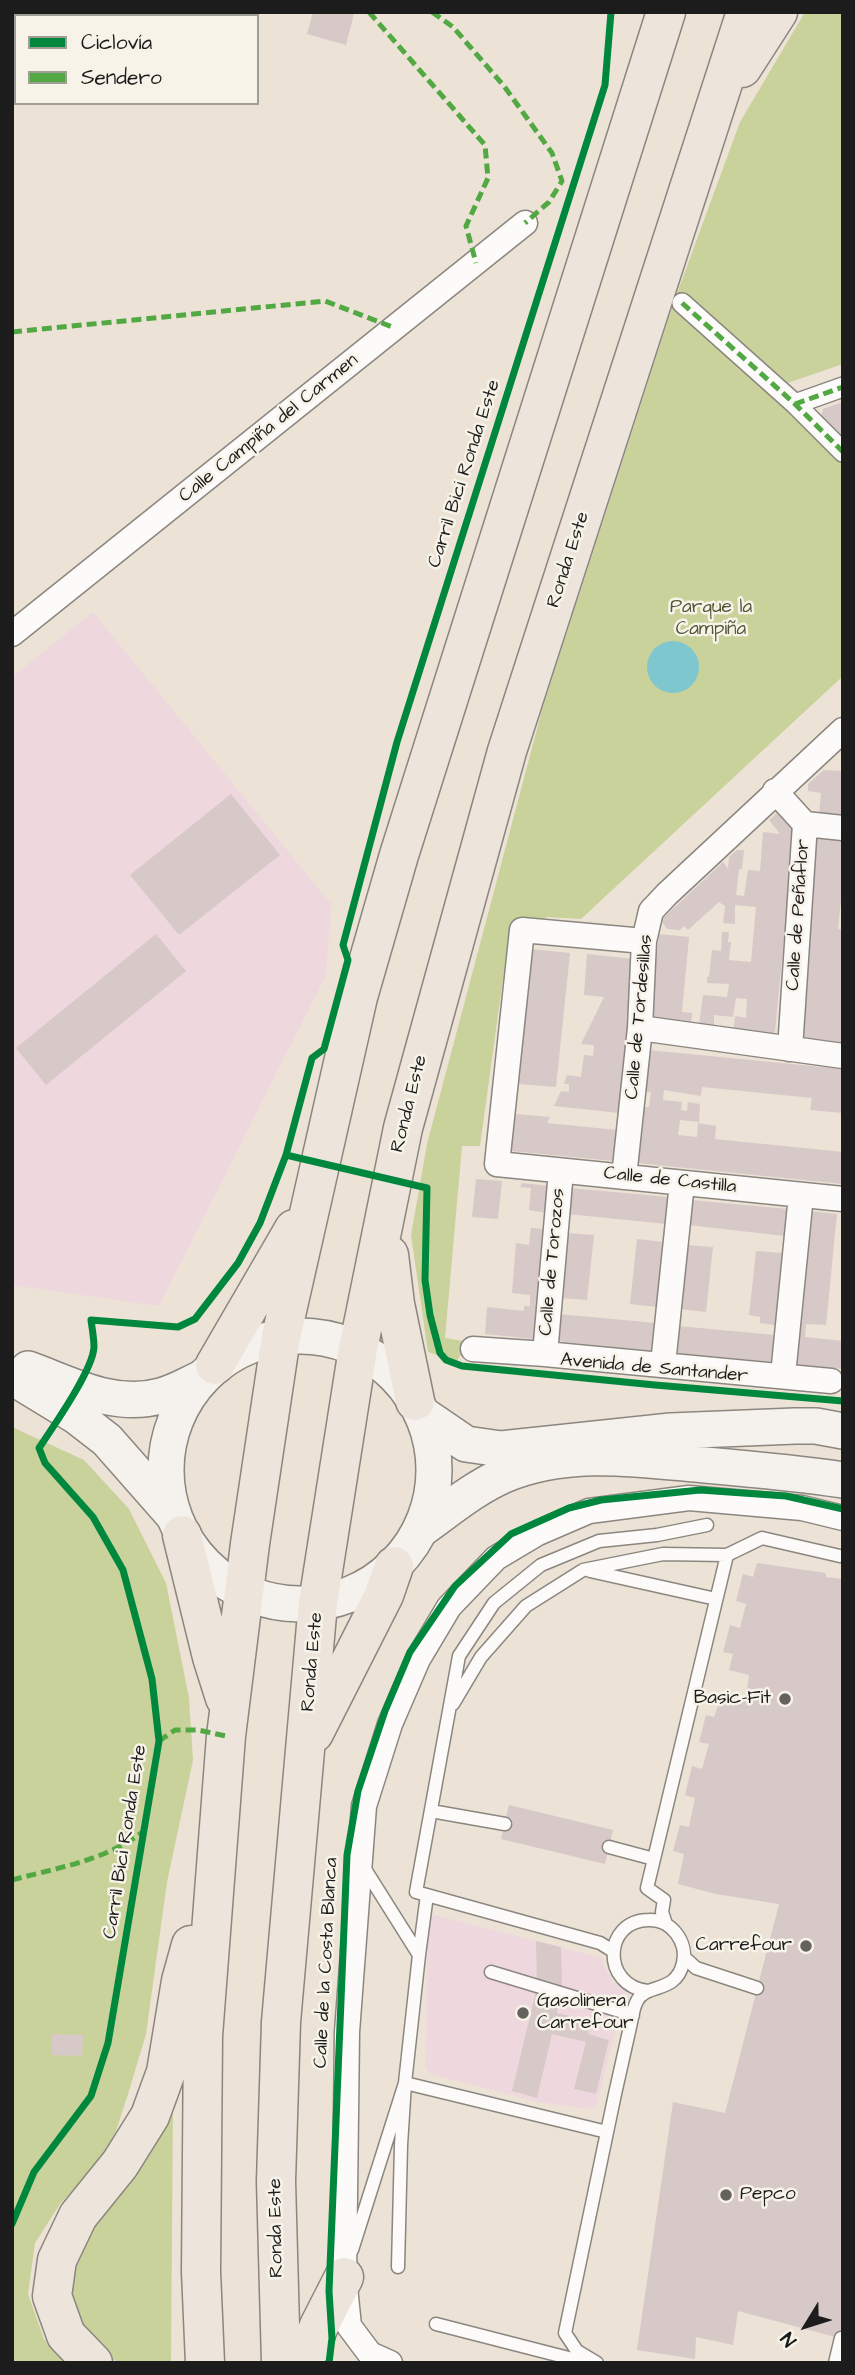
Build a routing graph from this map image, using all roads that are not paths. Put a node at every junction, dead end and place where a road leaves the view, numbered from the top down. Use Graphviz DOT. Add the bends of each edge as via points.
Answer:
graph roads {
  1 [pos="645,12"];
  2 [pos="666,12"];
  3 [pos="746,12"];
  4 [pos="778,12"];
  5 [pos="644,77"];
  6 [pos="714,110"];
  7 [pos="525,223"];
  8 [pos="682,303"];
  9 [pos="843,387"];
  10 [pos="794,404"];
  11 [pos="843,452"];
  12 [pos="12,634"];
  13 [pos="843,730"];
  14 [pos="775,791"];
  15 [pos="805,824"];
  16 [pos="843,828"];
  17 [pos="644,941"];
  18 [pos="640,1028"];
  19 [pos="790,1049"];
  20 [pos="843,1056"];
  21 [pos="561,1171"];
  22 [pos="624,1177"];
  23 [pos="682,1183"];
  24 [pos="801,1195"];
  25 [pos="843,1199"];
  26 [pos="310,1200"];
  27 [pos="386,1222"];
  28 [pos="281,1337"];
  29 [pos="358,1349"];
  30 [pos="472,1349"];
  31 [pos="545,1354"];
  32 [pos="12,1363"];
  33 [pos="663,1364"];
  34 [pos="208,1372"];
  35 [pos="783,1375"];
  36 [pos="12,1377"];
  37 [pos="831,1381"];
  38 [pos="418,1408"];
  39 [pos="843,1431"];
  40 [pos="843,1480"];
  41 [pos="843,1518"];
  42 [pos="708,1525"];
  43 [pos="178,1526"];
  44 [pos="420,1530"];
  45 [pos="727,1555"];
  46 [pos="840,1556"];
  47 [pos="394,1566"];
  48 [pos="583,1570"];
  49 [pos="244,1592"];
  50 [pos="716,1600"];
  51 [pos="318,1603"];
  52 [pos="229,1713"];
  53 [pos="448,1714"];
  54 [pos="305,1751"];
  55 [pos="431,1811"];
  56 [pos="505,1824"];
  57 [pos="219,1842"];
  58 [pos="609,1847"];
  59 [pos="654,1858"];
  60 [pos="360,1861"];
  61 [pos="427,1895"];
  62 [pos="660,1918"];
  63 [pos="617,1937"];
  64 [pos="600,1943"];
  65 [pos="613,1951"];
  66 [pos="419,1955"];
  67 [pos="684,1957"];
  68 [pos="696,1968"];
  69 [pos="680,1971"];
  70 [pos="491,1972"];
  71 [pos="757,1988"];
  72 [pos="635,1993"];
  73 [pos="632,2015"];
  74 [pos="405,2084"];
  75 [pos="607,2132"];
  76 [pos="398,2267"];
  77 [pos="344,2277"];
  78 [pos="436,2324"];
  79 [pos="841,2338"];
  80 [pos="93,2363"];
  81 [pos="205,2363"];
  82 [pos="281,2363"];
  83 [pos="304,2363"];
  84 [pos="390,2363"];
  85 [pos="589,2363"];
  86 [pos="597,2363"];
  87 [pos="835,2363"];
  1 -- 5 [label="highway"];
  2 -- 5 [label="highway"];
  3 -- 6 [label="highway, Ronda Este"];
  4 -- 6 [label="highway"];
  5 -- 26 [label="highway" via="395,868 358,997"];
  6 -- 27 [label="highway, Ronda Este" via="507,751 403,1128"];
  7 -- 12 [label="street, Calle Campiña del Carmen"];
  8 -- 10 [label="street"];
  9 -- 10 [label="street"];
  10 -- 11 [label="street"];
  13 -- 14 [label="street, Calle de Tordesillas"];
  14 -- 15 [label="street, Calle de Peñaflor"];
  14 -- 17 [label="street, Calle de Tordesillas" via="651,911"];
  15 -- 16 [label="street"];
  15 -- 19 [label="street, Calle de Peñaflor"];
  17 -- 18 [label="street, Calle de Tordesillas"];
  17 -- 21 [label="street, Calle de Castilla" via="522,930 497,1164"];
  18 -- 19 [label="street"];
  18 -- 22 [label="street, Calle de Tordesillas"];
  19 -- 20 [label="street"];
  21 -- 22 [label="street, Calle de Castilla"];
  21 -- 31 [label="street, Calle de Torozos"];
  22 -- 23 [label="street, Calle de Castilla"];
  23 -- 24 [label="street, Calle de Castilla"];
  23 -- 33 [label="street"];
  24 -- 25 [label="street, Calle de Castilla"];
  24 -- 35 [label="street"];
  26 -- 28 [label="highway"];
  26 -- 34 [label="highway"];
  27 -- 29 [label="highway, Ronda Este"];
  27 -- 38 [label="highway" via="395,1304"];
  28 -- 29 [label="main road" via="317,1336"];
  28 -- 34 [label="main road" via="250,1345"];
  28 -- 49 [label="highway"];
  29 -- 38 [label="main road" via="401,1381"];
  29 -- 51 [label="highway, Ronda Este"];
  30 -- 31 [label="street, Avenida de Santander"];
  31 -- 33 [label="street, Avenida de Santander"];
  32 -- 34 [label="main road" via="111,1399 161,1396"];
  33 -- 35 [label="street, Avenida de Santander"];
  34 -- 43 [label="main road" via="185,1400 166,1457 166,1481"];
  35 -- 37 [label="street, Avenida de Santander"];
  36 -- 43 [label="main road" via="107,1440"];
  38 -- 39 [label="main road" via="466,1444 500,1450 671,1431 816,1426"];
  38 -- 44 [label="main road" via="433,1452 434,1478"];
  40 -- 44 [label="main road" via="608,1456 544,1463 481,1487"];
  41 -- 60 [label="street, Calle de la Costa Blanca" via="802,1508 689,1498 589,1511 496,1558 449,1607 418,1659 390,1724 364,1806"];
  42 -- 53 [label="lane" via="599,1541 541,1565 494,1603 459,1656"];
  43 -- 49 [label="main road" via="212,1571"];
  43 -- 52 [label="highway"];
  44 -- 47 [label="main road"];
  45 -- 46 [label="lane" via="762,1538"];
  45 -- 48 [label="lane" via="663,1554"];
  45 -- 50 [label="lane"];
  47 -- 51 [label="main road" via="359,1591"];
  47 -- 54 [label="highway" via="384,1595"];
  48 -- 50 [label="lane"];
  48 -- 53 [label="lane" via="526,1606 481,1657"];
  49 -- 51 [label="main road" via="281,1602"];
  49 -- 52 [label="highway"];
  50 -- 59 [label="lane"];
  51 -- 54 [label="highway, Ronda Este"];
  52 -- 57 [label="highway"];
  53 -- 55 [label="lane"];
  54 -- 82 [label="highway, Ronda Este" via="281,2035 276,2181"];
  55 -- 56 [label="lane"];
  55 -- 61 [label="lane" via="416,1892"];
  57 -- 80 [label="highway" via="181,1982 166,2072 150,2116 120,2164 78,2216 57,2260 52,2296 66,2335"];
  57 -- 81 [label="highway" via="202,2036"];
  58 -- 59 [label="lane"];
  59 -- 62 [label="lane" via="647,1888 664,1900"];
  60 -- 66 [label="lane"];
  60 -- 77 [label="street, Calle de la Costa Blanca" via="347,2032"];
  61 -- 64 [label="lane"];
  61 -- 66 [label="lane"];
  62 -- 63 [label="lane" via="632,1923"];
  62 -- 67 [label="lane" via="680,1938"];
  63 -- 64 [label="lane"];
  63 -- 65 [label="lane"];
  64 -- 65 [label="lane"];
  65 -- 72 [label="lane" via="617,1972"];
  66 -- 74 [label="lane"];
  67 -- 68 [label="lane"];
  67 -- 69 [label="lane"];
  68 -- 69 [label="lane"];
  68 -- 71 [label="lane"];
  69 -- 72 [label="lane" via="667,1985"];
  70 -- 73 [label="lane"];
  72 -- 73 [label="lane"];
  73 -- 75 [label="lane"];
  74 -- 75 [label="lane"];
  74 -- 76 [label="lane"];
  74 -- 77 [label="lane"];
  75 -- 86 [label="lane" via="565,2333 577,2351"];
  77 -- 83 [label="highway"];
  77 -- 84 [label="street, Calle de la Costa Blanca" via="349,2326 370,2354"];
  78 -- 85 [label="lane"];
  79 -- 87 [label="lane"];
}
